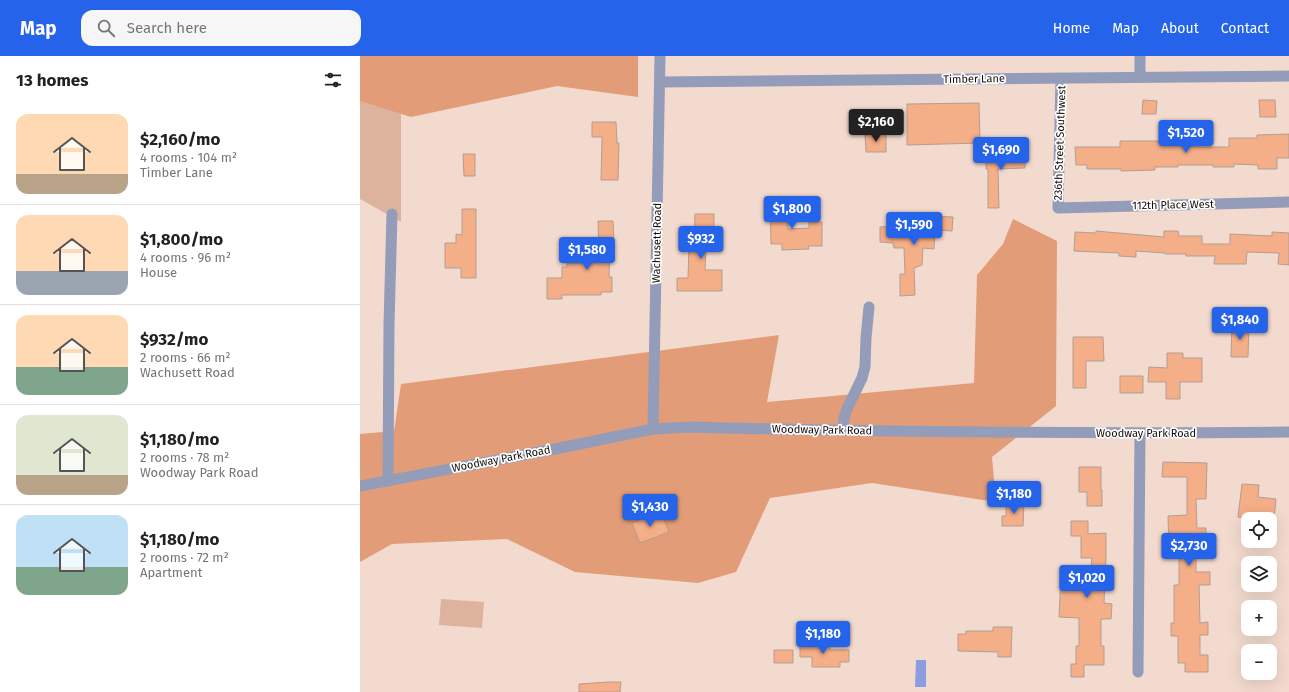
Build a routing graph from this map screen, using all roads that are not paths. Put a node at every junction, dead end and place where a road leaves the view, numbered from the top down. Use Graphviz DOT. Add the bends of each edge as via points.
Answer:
graph roads {
  1 [pos="660,56"];
  2 [pos="1140,56"];
  3 [pos="1289,76"];
  4 [pos="1140,77"];
  5 [pos="1062,78"];
  6 [pos="660,82"];
  7 [pos="1289,202"];
  8 [pos="1058,208"];
  9 [pos="392,214"];
  10 [pos="870,307"];
  11 [pos="653,429"];
  12 [pos="843,430"];
  13 [pos="1289,432"];
  14 [pos="1140,433"];
  15 [pos="388,481"];
  16 [pos="360,486"];
  17 [pos="1138,672"];
  1 -- 6 [label="street, Wachusett Road"];
  2 -- 4 [label="street"];
  3 -- 4 [label="street, Timber Lane"];
  4 -- 5 [label="street, Timber Lane"];
  5 -- 6 [label="street, Timber Lane"];
  5 -- 8 [label="street, 236th Street Southwest"];
  6 -- 11 [label="street, Wachusett Road"];
  7 -- 8 [label="street, 112th Place West"];
  9 -- 15 [label="street"];
  10 -- 12 [label="street" via="865,367 847,409"];
  11 -- 12 [label="street, Woodway Park Road" via="688,427"];
  11 -- 15 [label="street, Woodway Park Road"];
  12 -- 14 [label="street, Woodway Park Road"];
  13 -- 14 [label="street, Woodway Park Road"];
  14 -- 17 [label="street"];
  15 -- 16 [label="street, Woodway Park Road"];
}
